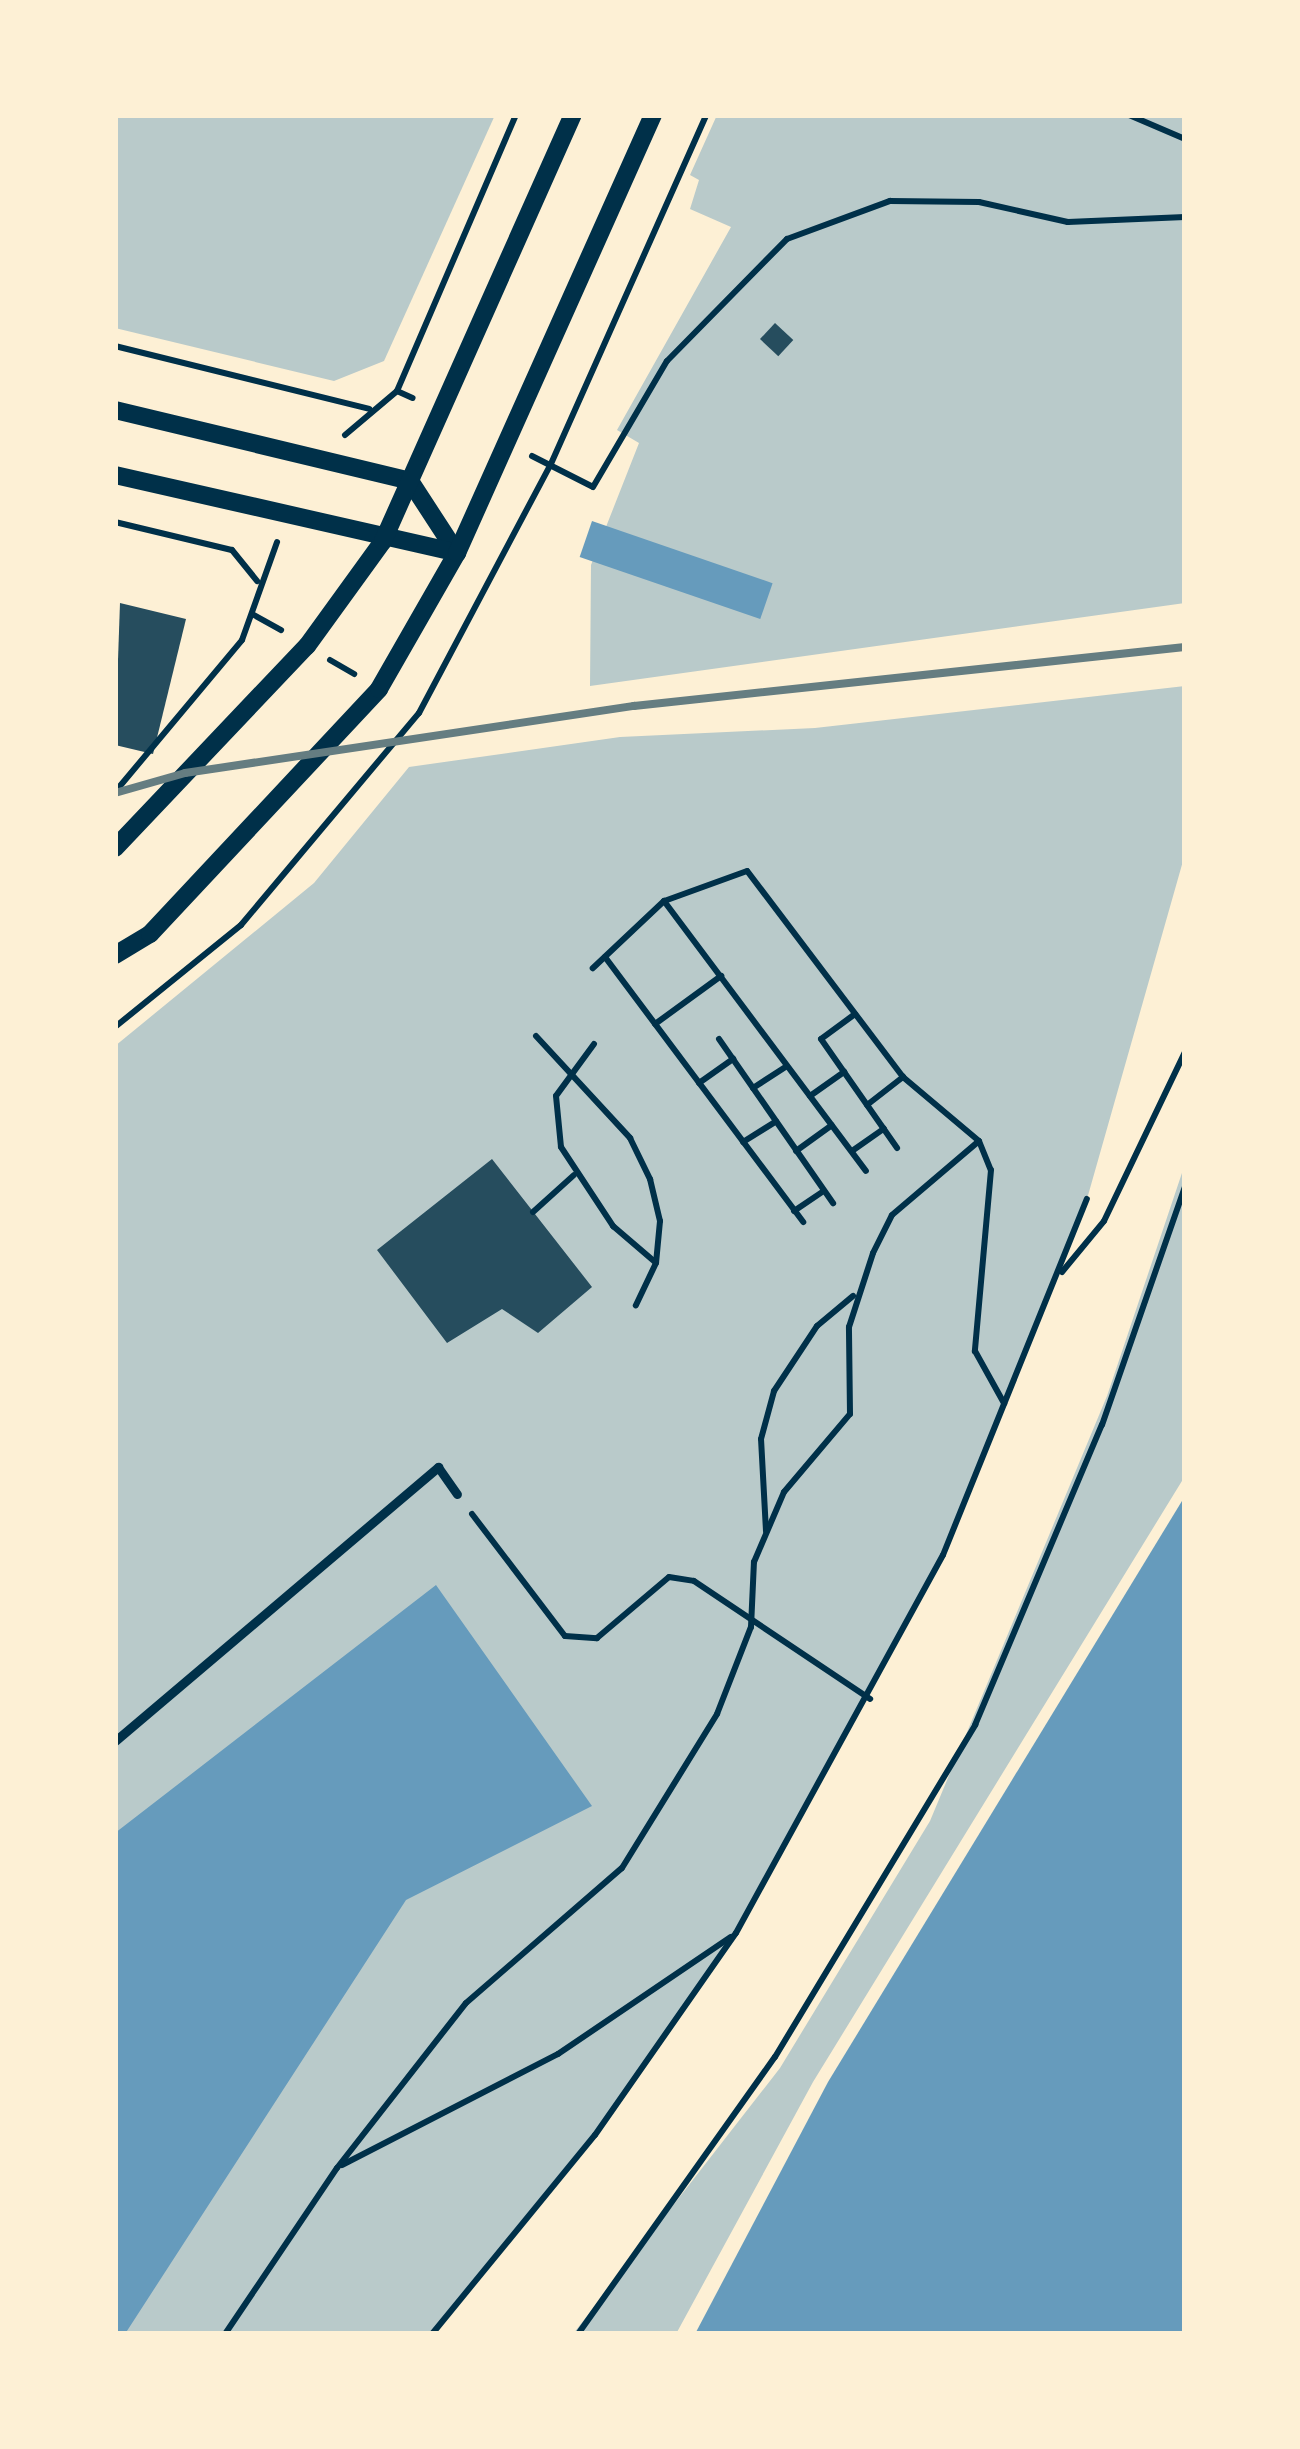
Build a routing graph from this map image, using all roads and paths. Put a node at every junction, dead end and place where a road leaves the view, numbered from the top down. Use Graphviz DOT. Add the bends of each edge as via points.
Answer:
graph roads {
  1 [pos="516,115"];
  2 [pos="573,115"];
  3 [pos="652,115"];
  4 [pos="1129,115"];
  5 [pos="1185,139"];
  6 [pos="1185,217"];
  7 [pos="115,346"];
  8 [pos="397,391"];
  9 [pos="115,410"];
  10 [pos="442,410"];
  11 [pos="507,443"];
  12 [pos="115,475"];
  13 [pos="410,480"];
  14 [pos="115,522"];
  15 [pos="383,541"];
  16 [pos="458,552"];
  17 [pos="115,792"];
  18 [pos="115,848"];
  19 [pos="664,900"];
  20 [pos="115,955"];
  21 [pos="605,956"];
  22 [pos="594,968"];
  23 [pos="721,976"];
  24 [pos="855,1014"];
  25 [pos="655,1024"];
  26 [pos="536,1036"];
  27 [pos="719,1039"];
  28 [pos="594,1044"];
  29 [pos="1185,1052"];
  30 [pos="732,1059"];
  31 [pos="788,1066"];
  32 [pos="844,1072"];
  33 [pos="564,1076"];
  34 [pos="903,1078"];
  35 [pos="699,1082"];
  36 [pos="753,1088"];
  37 [pos="810,1096"];
  38 [pos="867,1104"];
  39 [pos="776,1121"];
  40 [pos="832,1126"];
  41 [pos="884,1130"];
  42 [pos="979,1141"];
  43 [pos="743,1142"];
  44 [pos="896,1148"];
  45 [pos="796,1151"];
  46 [pos="851,1152"];
  47 [pos="866,1170"];
  48 [pos="574,1174"];
  49 [pos="1185,1188"];
  50 [pos="824,1191"];
  51 [pos="1087,1199"];
  52 [pos="832,1203"];
  53 [pos="794,1211"];
  54 [pos="533,1212"];
  55 [pos="803,1222"];
  56 [pos="656,1263"];
  57 [pos="1058,1277"];
  58 [pos="855,1294"];
  59 [pos="636,1305"];
  60 [pos="1004,1403"];
  61 [pos="457,1494"];
  62 [pos="766,1533"];
  63 [pos="751,1627"];
  64 [pos="870,1698"];
  65 [pos="115,1740"];
  66 [pos="736,1933"];
  67 [pos="337,2168"];
  68 [pos="229,2334"];
  69 [pos="432,2334"];
  70 [pos="578,2334"];
  1 -- 8 [label="path"];
  2 -- 10 [label="street"];
  3 -- 11 [label="street"];
  4 -- 5 [label="path"];
  6 -- 11 [label="path" via="1068,222 979,202 890,201 787,239 667,361 593,488"];
  7 -- 8 [label="path" via="370,409"];
  8 -- 10 [label="path"];
  9 -- 13 [label="street"];
  10 -- 13 [label="street"];
  11 -- 16 [label="street"];
  12 -- 15 [label="street"];
  13 -- 15 [label="street"];
  13 -- 16 [label="street"];
  14 -- 17 [label="path" via="232,550 258,581 242,640"];
  15 -- 16 [label="street"];
  15 -- 18 [label="street" via="307,646"];
  16 -- 20 [label="street" via="379,689 150,934"];
  19 -- 21 [label="path"];
  19 -- 23 [label="path"];
  19 -- 24 [label="path" via="748,871"];
  21 -- 22 [label="path"];
  21 -- 25 [label="path"];
  23 -- 25 [label="path"];
  23 -- 31 [label="path"];
  24 -- 32 [label="path" via="820,1039"];
  24 -- 34 [label="path"];
  25 -- 35 [label="path"];
  26 -- 33 [label="path"];
  27 -- 30 [label="path"];
  28 -- 33 [label="path"];
  29 -- 57 [label="path" via="1104,1221"];
  30 -- 35 [label="path"];
  30 -- 36 [label="path"];
  31 -- 36 [label="path"];
  31 -- 37 [label="path"];
  32 -- 37 [label="path"];
  32 -- 38 [label="path"];
  33 -- 48 [label="path" via="558,1123"];
  33 -- 56 [label="path" via="630,1138 660,1222"];
  34 -- 38 [label="path"];
  34 -- 42 [label="path"];
  35 -- 43 [label="path"];
  36 -- 39 [label="path"];
  37 -- 40 [label="path"];
  38 -- 41 [label="path"];
  39 -- 43 [label="path"];
  39 -- 45 [label="path"];
  40 -- 45 [label="path"];
  40 -- 46 [label="path"];
  41 -- 44 [label="path"];
  41 -- 46 [label="path"];
  42 -- 58 [label="path" via="892,1215"];
  42 -- 60 [label="path" via="991,1170 975,1351"];
  43 -- 53 [label="path"];
  45 -- 50 [label="path"];
  46 -- 47 [label="path"];
  48 -- 54 [label="path"];
  48 -- 56 [label="path" via="613,1226"];
  49 -- 70 [label="path" via="1102,1424 975,1725 775,2058"];
  50 -- 52 [label="path"];
  50 -- 53 [label="path"];
  51 -- 57 [label="path"];
  53 -- 55 [label="path"];
  56 -- 59 [label="path"];
  57 -- 60 [label="path"];
  58 -- 62 [label="path" via="850,1414 784,1492"];
  58 -- 62 [label="path" via="816,1326 774,1391 761,1439"];
  60 -- 64 [label="path"];
  61 -- 63 [label="path" via="564,1636 597,1638 669,1578 694,1581"];
  61 -- 65 [label="street" via="438,1468"];
  62 -- 63 [label="path" via="754,1562"];
  63 -- 64 [label="path"];
  63 -- 67 [label="path" via="718,1714 622,1868 466,2004"];
  64 -- 66 [label="path"];
  66 -- 67 [label="path" via="558,2054"];
  66 -- 69 [label="path" via="595,2135"];
  67 -- 68 [label="path"];
}
